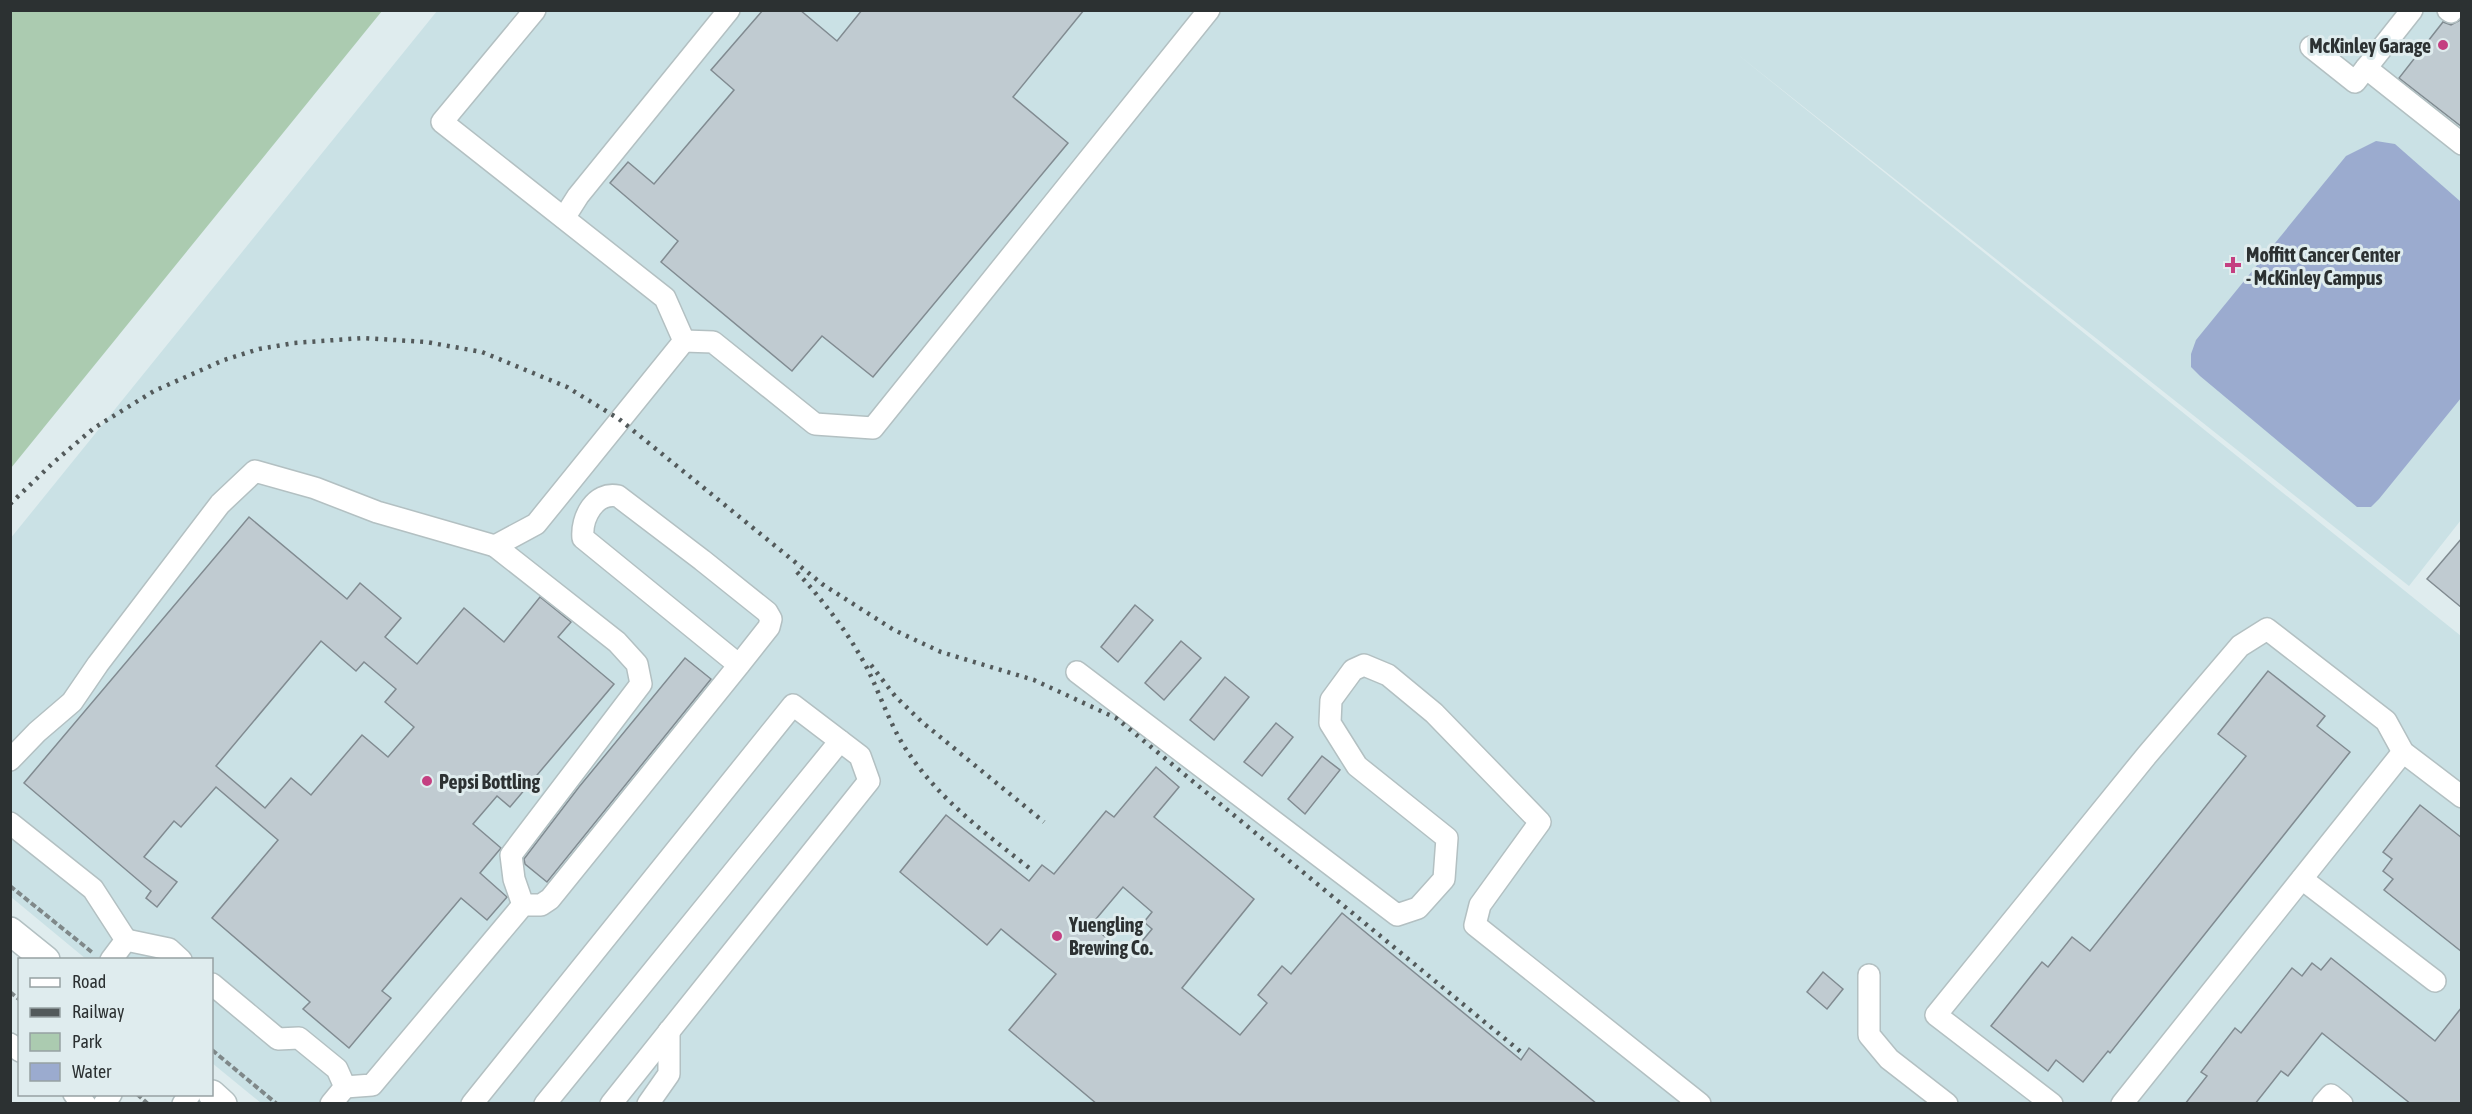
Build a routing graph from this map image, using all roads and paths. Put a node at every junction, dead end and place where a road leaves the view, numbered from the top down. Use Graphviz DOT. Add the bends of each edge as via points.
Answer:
graph roads {
  1 [pos="535,10"];
  2 [pos="729,10"];
  3 [pos="1209,10"];
  4 [pos="2412,10"];
  5 [pos="2312,47"];
  6 [pos="2366,68"];
  7 [pos="2462,144"];
  8 [pos="564,218"];
  9 [pos="684,341"];
  10 [pos="495,546"];
  11 [pos="739,665"];
  12 [pos="1077,672"];
  13 [pos="840,741"];
  14 [pos="2403,752"];
  15 [pos="10,760"];
  16 [pos="2462,797"];
  17 [pos="10,823"];
  18 [pos="2302,879"];
  19 [pos="10,886"];
  20 [pos="523,905"];
  21 [pos="13,940"];
  22 [pos="126,940"];
  23 [pos="43,958"];
  24 [pos="99,958"];
  25 [pos="112,958"];
  26 [pos="179,958"];
  27 [pos="1869,975"];
  28 [pos="2435,981"];
  29 [pos="213,985"];
  30 [pos="669,1031"];
  31 [pos="213,1051"];
  32 [pos="345,1087"];
  33 [pos="276,1104"];
  34 [pos="331,1104"];
  35 [pos="472,1104"];
  36 [pos="545,1104"];
  37 [pos="611,1104"];
  38 [pos="648,1104"];
  39 [pos="1700,1104"];
  40 [pos="1947,1104"];
  41 [pos="2052,1104"];
  42 [pos="2122,1104"];
  43 [pos="2323,1104"];
  44 [pos="2342,1104"];
  1 -- 8 [label="lane" via="442,122"];
  2 -- 8 [label="lane"];
  3 -- 9 [label="lane" via="873,428 815,424 713,342"];
  4 -- 6 [label="lane"];
  5 -- 6 [label="lane" via="2355,82"];
  6 -- 7 [label="lane"];
  8 -- 9 [label="lane" via="665,298"];
  9 -- 10 [label="lane" via="536,524"];
  10 -- 15 [label="lane" via="255,471 220,504 72,702"];
  10 -- 20 [label="lane" via="617,642 637,664 641,684 511,855"];
  11 -- 11 [label="lane" via="769,627 771,619 766,612 618,496 601,497 582,527 583,538"];
  11 -- 20 [label="lane" via="550,899 542,905"];
  12 -- 39 [label="lane" via="1397,915 1418,908 1444,879 1447,838 1357,766 1330,723 1332,700 1353,670 1364,665 1388,675 1434,713 1540,822 1480,905 1475,925"];
  13 -- 30 [label="lane" via="860,756 869,781"];
  13 -- 35 [label="lane" via="793,705"];
  13 -- 36 [label="lane"];
  14 -- 16 [label="lane"];
  14 -- 18 [label="lane"];
  14 -- 41 [label="lane" via="2386,721 2267,629 2240,646 1936,1015"];
  17 -- 22 [label="lane" via="93,889"];
  18 -- 28 [label="lane"];
  18 -- 42 [label="lane"];
  19 -- 24 [label="path"];
  20 -- 32 [label="lane" via="372,1085"];
  21 -- 23 [label="main road"];
  22 -- 25 [label="lane"];
  22 -- 26 [label="lane" via="169,949"];
  27 -- 40 [label="lane" via="1869,1035 1889,1059"];
  29 -- 32 [label="lane" via="278,1039 299,1038 337,1069"];
  30 -- 37 [label="lane"];
  30 -- 38 [label="lane" via="669,1074"];
  31 -- 33 [label="path"];
  32 -- 34 [label="lane"];
  43 -- 44 [label="lane" via="2331,1095"];
}
